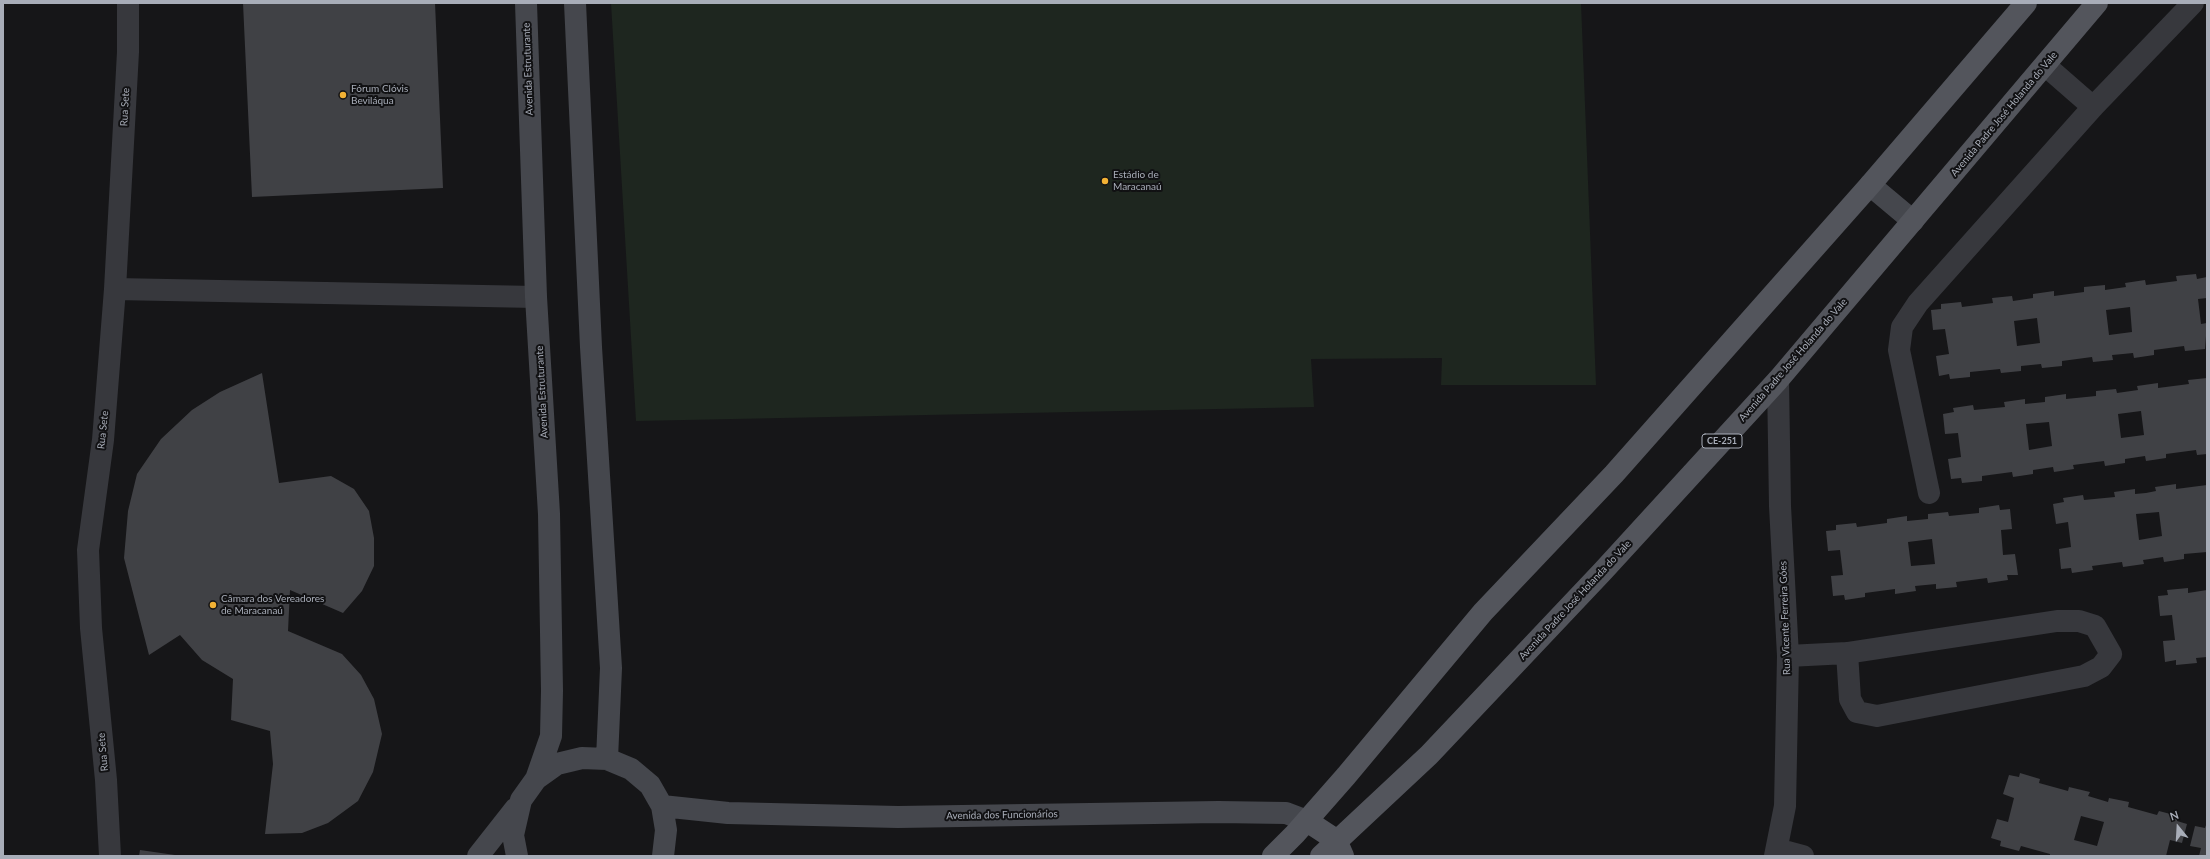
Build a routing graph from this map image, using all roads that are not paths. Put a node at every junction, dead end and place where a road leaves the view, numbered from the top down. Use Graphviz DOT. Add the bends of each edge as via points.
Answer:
graph roads {
  1 [pos="128,3"];
  2 [pos="526,3"];
  3 [pos="575,3"];
  4 [pos="2026,3"];
  5 [pos="2098,3"];
  6 [pos="2193,3"];
  7 [pos="2046,66"];
  8 [pos="2093,107"];
  9 [pos="1870,185"];
  10 [pos="1913,221"];
  11 [pos="116,289"];
  12 [pos="536,297"];
  13 [pos="1778,380"];
  14 [pos="1929,493"];
  15 [pos="1847,652"];
  16 [pos="1788,656"];
  17 [pos="607,759"];
  18 [pos="536,779"];
  19 [pos="521,800"];
  20 [pos="662,806"];
  21 [pos="1307,821"];
  22 [pos="1340,848"];
  23 [pos="1776,852"];
  24 [pos="110,856"];
  25 [pos="478,856"];
  26 [pos="517,856"];
  27 [pos="663,856"];
  28 [pos="1274,856"];
  29 [pos="1321,856"];
  30 [pos="1803,856"];
  1 -- 11 [label="street, Rua Sete"];
  2 -- 12 [label="street, Avenida Estruturante"];
  3 -- 17 [label="street" via="591,347 611,668"];
  4 -- 9 [label="main road"];
  5 -- 7 [label="main road, Avenida Padre José Holanda do Vale / CE-251"];
  6 -- 8 [label="street"];
  7 -- 8 [label="street"];
  7 -- 10 [label="main road, Avenida Padre José Holanda do Vale / CE-251"];
  8 -- 14 [label="street" via="1918,303 1902,327 1899,350"];
  9 -- 10 [label="street"];
  9 -- 21 [label="main road" via="1614,474 1483,612"];
  10 -- 13 [label="main road, Avenida Padre José Holanda do Vale / CE-251"];
  11 -- 12 [label="street"];
  11 -- 24 [label="street, Rua Sete" via="103,440 88,550 91,628 106,780"];
  12 -- 18 [label="street, Avenida Estruturante" via="549,514 552,691 551,736"];
  13 -- 16 [label="street, Rua Vicente Ferreira Góes" via="1780,506"];
  13 -- 22 [label="main road, Avenida Padre José Holanda do Vale / CE-251" via="1603,571"];
  15 -- 15 [label="street" via="2079,620 2095,626 2111,654 2101,667 2084,676 1877,716 1857,712 1850,699"];
  15 -- 16 [label="street"];
  16 -- 23 [label="street, Rua Vicente Ferreira Góes" via="1785,806"];
  17 -- 18 [label="street, Avenida Estruturante" via="582,758 557,764"];
  17 -- 20 [label="street, Avenida Estruturante" via="631,769 650,785"];
  18 -- 19 [label="street, Avenida Estruturante"];
  19 -- 25 [label="street, Avenida Estruturante"];
  19 -- 26 [label="street, Avenida Estruturante" via="513,835"];
  20 -- 21 [label="street, Avenida dos Funcionários" via="728,813 898,817 1286,813"];
  20 -- 27 [label="street, Avenida Estruturante" via="666,830"];
  21 -- 22 [label="main road, Avenida dos Funcionários"];
  21 -- 28 [label="main road"];
  22 -- 29 [label="main road, Avenida Padre José Holanda do Vale / CE-251"];
  23 -- 30 [label="street"];
}
